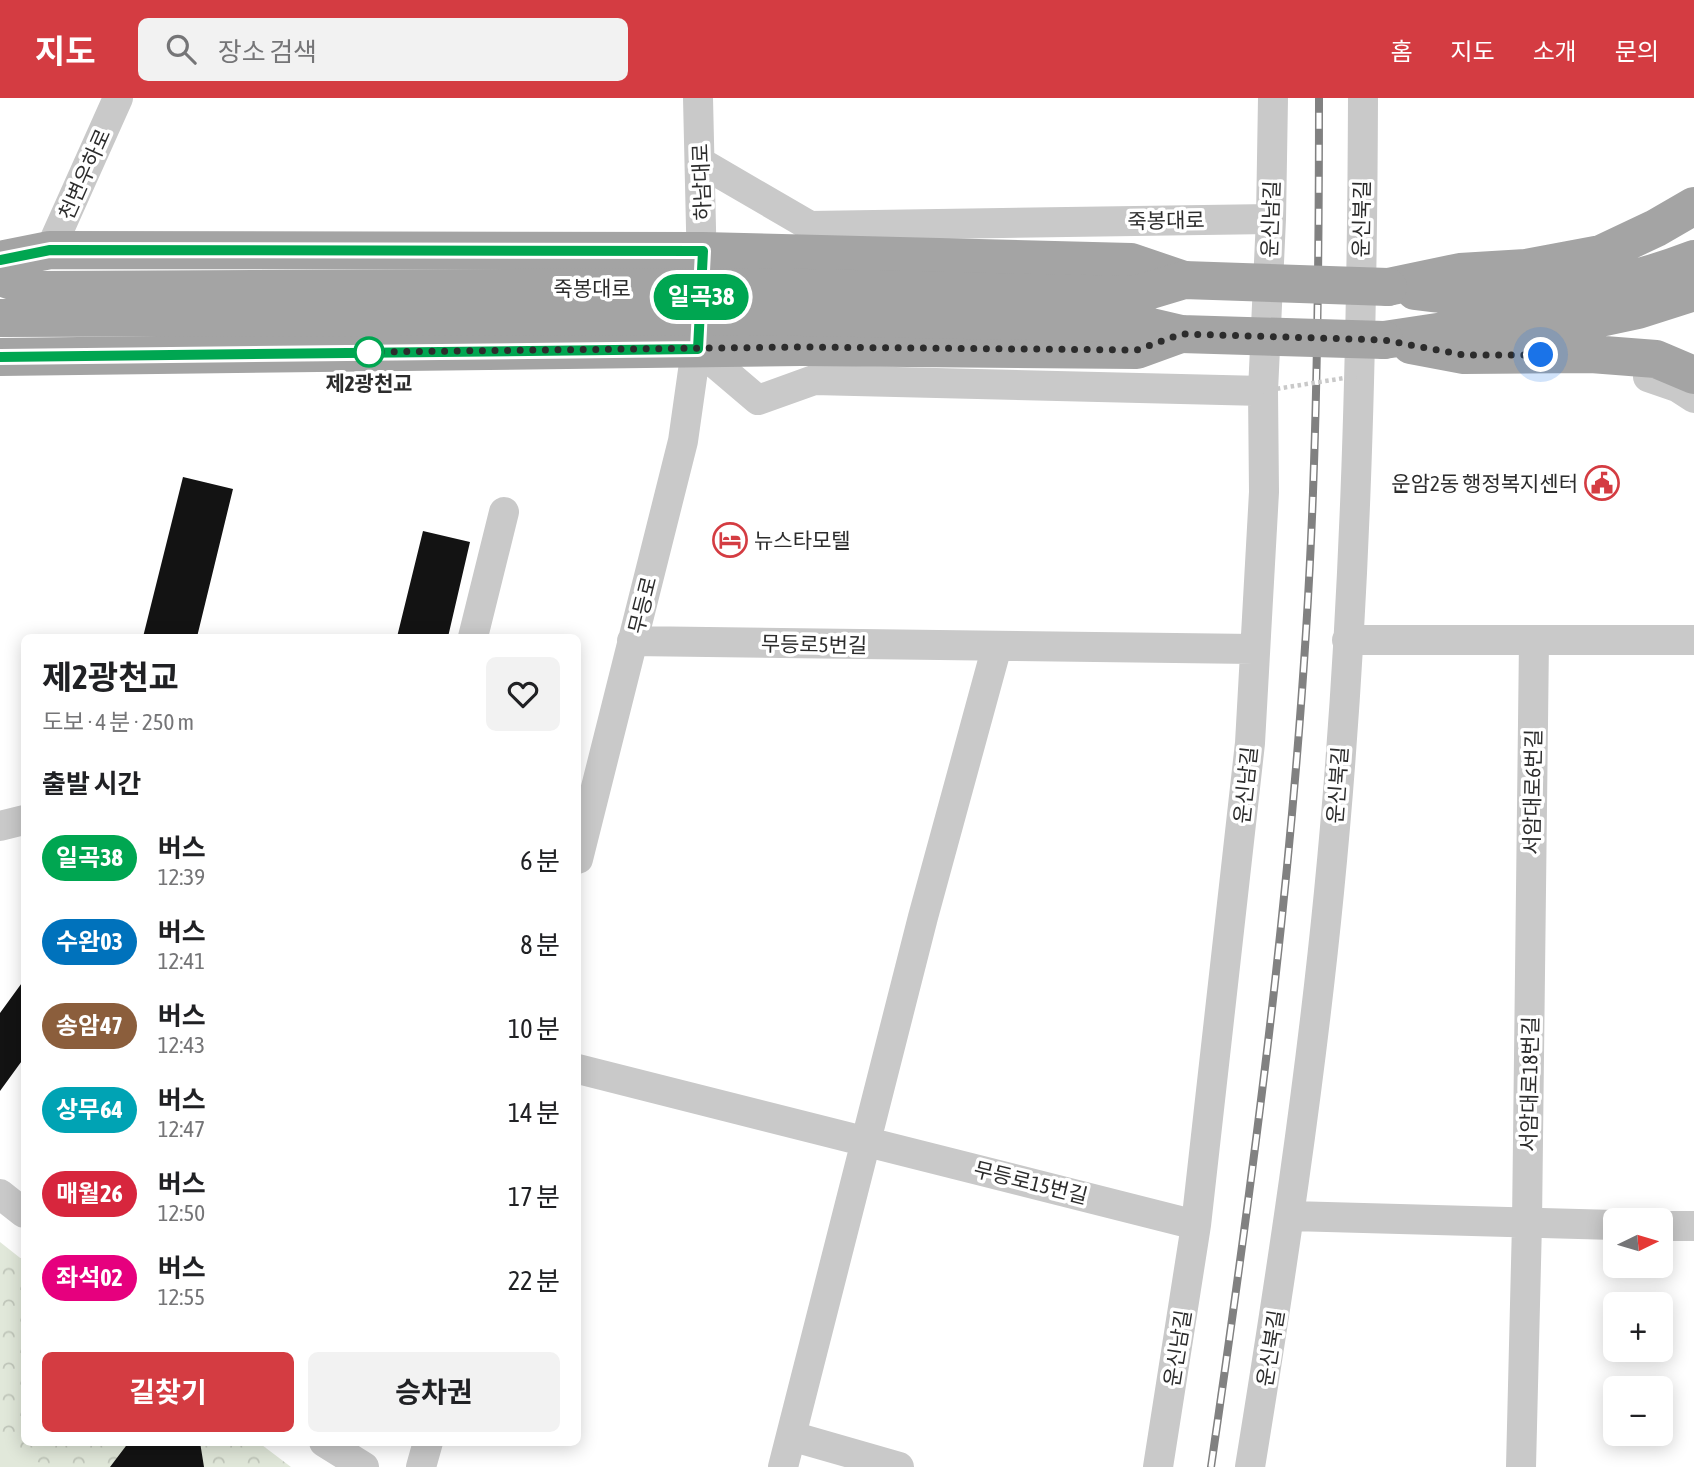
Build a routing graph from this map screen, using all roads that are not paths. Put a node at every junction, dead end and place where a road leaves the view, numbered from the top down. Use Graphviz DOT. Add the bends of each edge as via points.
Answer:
graph roads {
  1 [pos="118,98"];
  2 [pos="698,98"];
  3 [pos="1273,98"];
  4 [pos="1363,98"];
  5 [pos="700,162"];
  6 [pos="1694,206"];
  7 [pos="1271,219"];
  8 [pos="50,250"];
  9 [pos="703,251"];
  10 [pos="0,260"];
  11 [pos="1694,260"];
  12 [pos="0,277"];
  13 [pos="1184,279"];
  14 [pos="1388,287"];
  15 [pos="1694,292"];
  16 [pos="0,318"];
  17 [pos="1181,334"];
  18 [pos="698,349"];
  19 [pos="0,357"];
  20 [pos="1367,357"];
  21 [pos="1694,375"];
  22 [pos="1263,391"];
  23 [pos="1694,398"];
  24 [pos="504,512"];
  25 [pos="474,634"];
  26 [pos="1347,640"];
  27 [pos="1534,640"];
  28 [pos="1694,640"];
  29 [pos="632,641"];
  30 [pos="997,646"];
  31 [pos="1254,649"];
  32 [pos="21,821"];
  33 [pos="0,826"];
  34 [pos="581,847"];
  35 [pos="1531,944"];
  36 [pos="581,1070"];
  37 [pos="865,1140"];
  38 [pos="0,1194"];
  39 [pos="21,1211"];
  40 [pos="1291,1216"];
  41 [pos="1527,1223"];
  42 [pos="1196,1225"];
  43 [pos="1603,1225"];
  44 [pos="1673,1226"];
  45 [pos="1694,1226"];
  46 [pos="791,1436"];
  47 [pos="330,1446"];
  48 [pos="427,1446"];
  49 [pos="364,1467"];
  50 [pos="421,1467"];
  51 [pos="783,1467"];
  52 [pos="898,1467"];
  53 [pos="1158,1467"];
  54 [pos="1250,1467"];
  55 [pos="1521,1467"];
  1 -- 8 [label="street, 천변우하로"];
  2 -- 5 [label="street, 하남대로"];
  3 -- 7 [label="street, 운신남길"];
  4 -- 20 [label="street, 운신북길"];
  5 -- 7 [label="street, 죽봉대로" via="810,226"];
  5 -- 9 [label="street, 하남대로"];
  6 -- 14 [label="main road" via="1601,254 1526,268 1460,271"];
  7 -- 22 [label="street, 운신남길"];
  8 -- 9 [label="main road"];
  8 -- 10 [label="main road"];
  9 -- 13 [label="main road" via="1131,262"];
  9 -- 18 [label="street, 하남대로"];
  11 -- 14 [label="main road" via="1649,276 1559,295 1468,298"];
  12 -- 13 [label="main road, 죽봉대로, bridge" via="39,289 757,287 1134,295"];
  13 -- 14 [label="main road, bridge"];
  15 -- 20 [label="main road" via="1563,326 1464,328"];
  16 -- 17 [label="main road, 죽봉대로, bridge" via="760,316 1133,323"];
  17 -- 18 [label="main road" via="1137,350"];
  17 -- 20 [label="main road, bridge"];
  18 -- 19 [label="main road"];
  18 -- 22 [label="street" via="758,400 814,380"];
  18 -- 29 [label="street, 무등로" via="683,442"];
  20 -- 21 [label="main road" via="1591,354 1656,359"];
  20 -- 23 [label="street" via="1438,360 1493,370 1631,373 1655,378"];
  20 -- 26 [label="street, 운신북길"];
  22 -- 31 [label="street, 운신남길" via="1264,492"];
  24 -- 25 [label="street"];
  26 -- 27 [label="street"];
  26 -- 40 [label="street, 운신북길" via="1329,890"];
  27 -- 28 [label="street"];
  27 -- 35 [label="street, 서암대로6번길"];
  29 -- 30 [label="street, 무등로5번길"];
  29 -- 34 [label="street, 무등로"];
  30 -- 31 [label="street, 무등로5번길"];
  30 -- 37 [label="street"];
  31 -- 42 [label="street, 운신남길" via="1250,743"];
  32 -- 33 [label="street"];
  35 -- 41 [label="street, 서암대로18번길"];
  36 -- 37 [label="street, 무등로15번길"];
  37 -- 42 [label="street, 무등로15번길"];
  37 -- 46 [label="street"];
  38 -- 39 [label="street"];
  40 -- 41 [label="street"];
  40 -- 54 [label="street, 운신북길"];
  41 -- 43 [label="street"];
  41 -- 55 [label="street, 서암대로18번길"];
  42 -- 53 [label="street, 운신남길"];
  44 -- 45 [label="street"];
  46 -- 51 [label="street"];
  46 -- 52 [label="street"];
  47 -- 49 [label="street"];
  48 -- 50 [label="street"];
}
